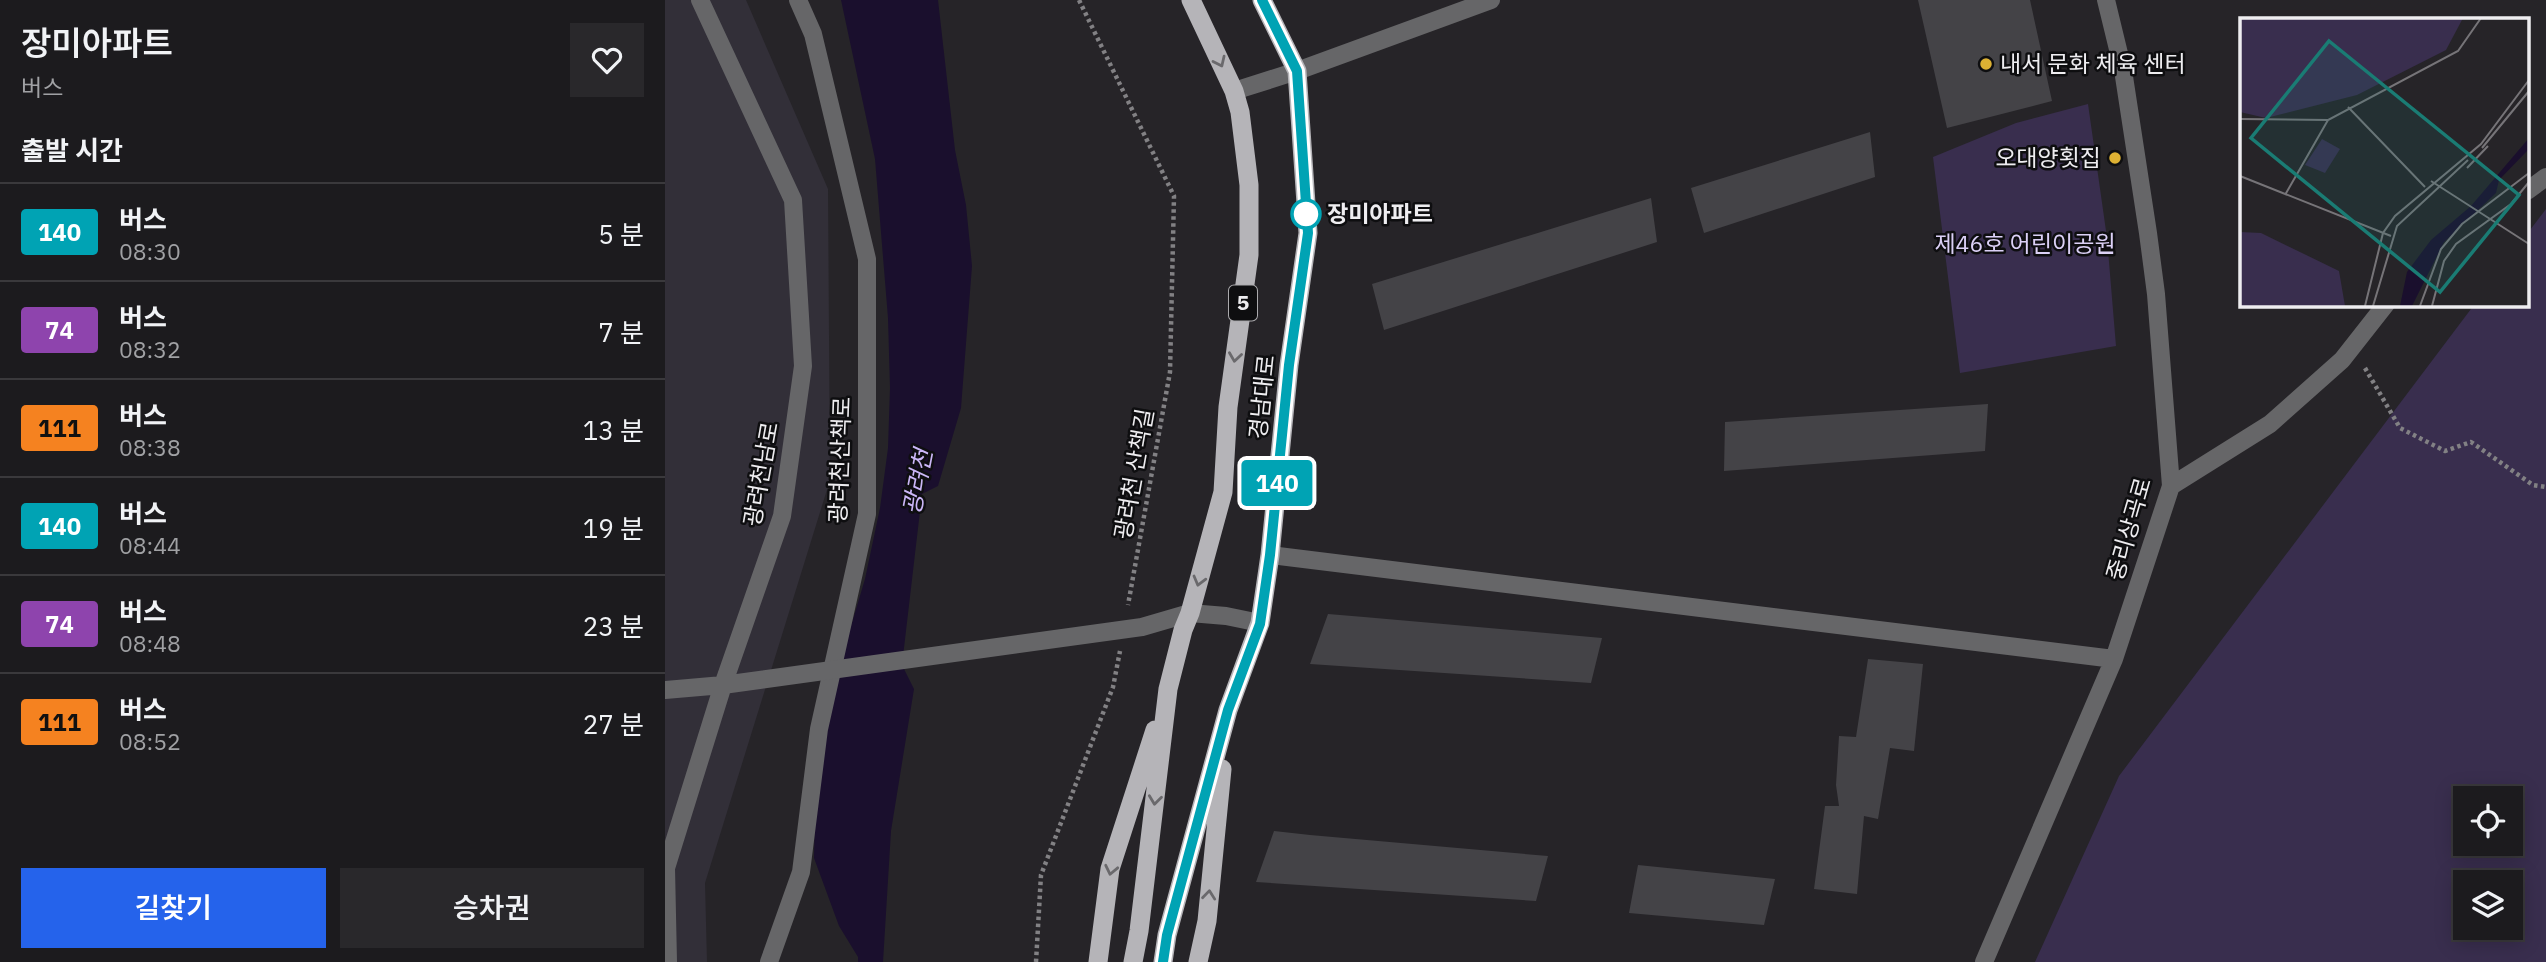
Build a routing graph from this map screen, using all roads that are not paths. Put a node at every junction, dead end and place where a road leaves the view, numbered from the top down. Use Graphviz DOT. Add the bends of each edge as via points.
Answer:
graph roads {
  1 [pos="700,0"];
  2 [pos="799,0"];
  3 [pos="1191,0"];
  4 [pos="1262,0"];
  5 [pos="1491,0"];
  6 [pos="2106,0"];
  7 [pos="1297,71"];
  8 [pos="1234,91"];
  9 [pos="2546,177"];
  10 [pos="2529,190"];
  11 [pos="2384,306"];
  12 [pos="2171,486"];
  13 [pos="1270,555"];
  14 [pos="1190,613"];
  15 [pos="1260,624"];
  16 [pos="2114,659"];
  17 [pos="723,685"];
  18 [pos="1168,689"];
  19 [pos="665,690"];
  20 [pos="1228,710"];
  21 [pos="668,962"];
  22 [pos="769,962"];
  23 [pos="1098,962"];
  24 [pos="1133,962"];
  25 [pos="1163,962"];
  26 [pos="1198,962"];
  27 [pos="1984,962"];
  1 -- 17 [label="street, 광려천남로" via="793,200 803,366 782,516"];
  2 -- 22 [label="street, 광려천산책로" via="813,34 867,259 867,514 819,729 801,872"];
  3 -- 8 [label="highway, 경남대로 / 5, one-way"];
  4 -- 7 [label="highway, 경남대로"];
  5 -- 7 [label="street"];
  6 -- 12 [label="street, 중리상곡로" via="2123,70 2148,233"];
  7 -- 8 [label="street"];
  7 -- 13 [label="highway, 경남대로" via="1308,233"];
  8 -- 14 [label="highway, 경남대로 / 5, one-way" via="1249,185 1249,255 1228,407 1223,492"];
  9 -- 10 [label="street"];
  11 -- 12 [label="street" via="2342,360 2270,424"];
  12 -- 16 [label="street, 중리상곡로"];
  13 -- 15 [label="highway, 경남대로"];
  13 -- 16 [label="street"];
  14 -- 15 [label="street"];
  14 -- 17 [label="street"];
  14 -- 18 [label="highway, 경남대로 / 5"];
  15 -- 20 [label="highway, 경남대로"];
  16 -- 27 [label="street, 중리상곡로"];
  17 -- 19 [label="street"];
  17 -- 21 [label="street, 광려천남로" via="666,868"];
  18 -- 23 [label="highway, one-way" via="1110,869"];
  18 -- 24 [label="highway, 경남대로 / 5, one-way"];
  20 -- 25 [label="highway, 경남대로"];
  26 -- 20 [label="highway, one-way" via="1207,920"];
}
